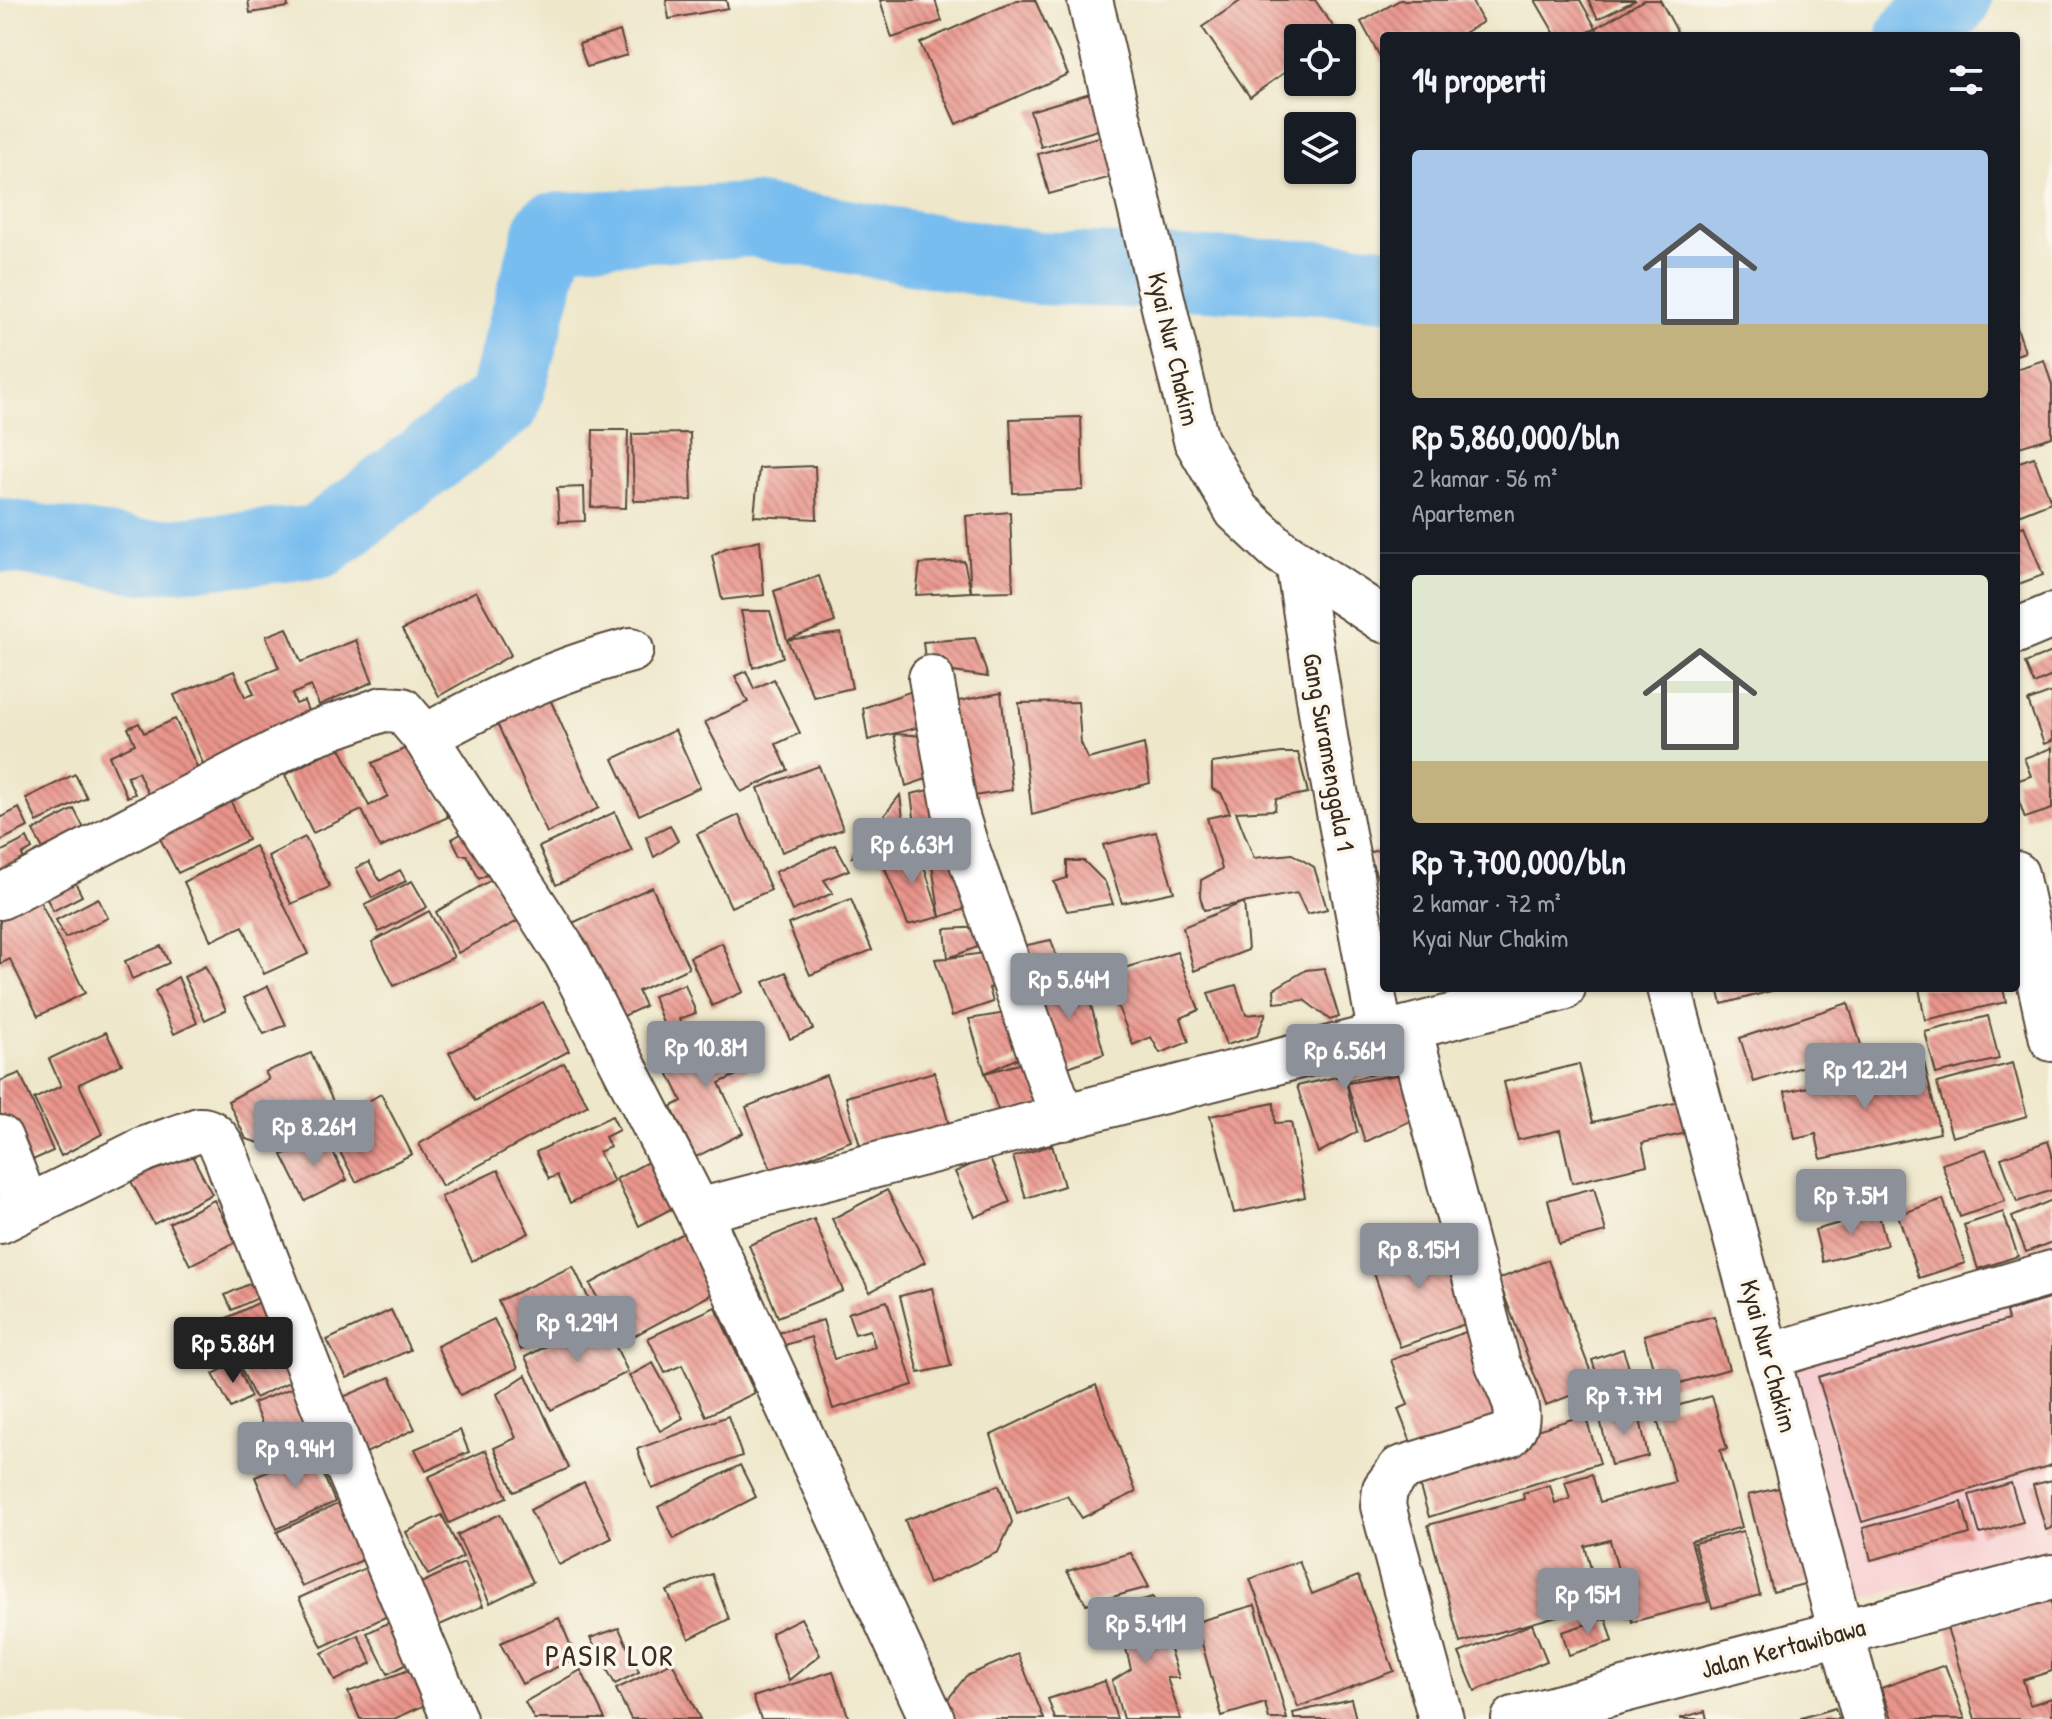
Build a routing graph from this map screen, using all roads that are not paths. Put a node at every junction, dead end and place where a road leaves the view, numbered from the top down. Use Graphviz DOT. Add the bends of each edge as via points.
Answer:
graph roads {
  1 [pos="1090,0"];
  2 [pos="1298,563"];
  3 [pos="2052,616"];
  4 [pos="1380,617"];
  5 [pos="2020,629"];
  6 [pos="631,650"];
  7 [pos="931,678"];
  8 [pos="425,737"];
  9 [pos="2020,887"];
  10 [pos="0,897"];
  11 [pos="1380,969"];
  12 [pos="2045,969"];
  13 [pos="1385,992"];
  14 [pos="1548,992"];
  15 [pos="1670,992"];
  16 [pos="1395,1032"];
  17 [pos="2052,1039"];
  18 [pos="1063,1118"];
  19 [pos="0,1138"];
  20 [pos="698,1211"];
  21 [pos="13,1214"];
  22 [pos="2052,1273"];
  23 [pos="1769,1356"];
  24 [pos="2052,1577"];
  25 [pos="1841,1632"];
  26 [pos="454,1719"];
  27 [pos="932,1719"];
  28 [pos="1441,1719"];
  29 [pos="1514,1719"];
  30 [pos="1865,1719"];
  1 -- 2 [label="street, Kyai Nur Chakim" via="1196,440 1237,511"];
  2 -- 4 [label="street, Kyai Nur Chakim"];
  2 -- 11 [label="street, Gang Suramenggala 1" via="1326,743"];
  3 -- 5 [label="street"];
  6 -- 8 [label="street" via="584,662"];
  7 -- 18 [label="street" via="955,810"];
  8 -- 10 [label="street" via="402,710 383,709 309,735"];
  8 -- 20 [label="street" via="567,955"];
  9 -- 12 [label="street"];
  12 -- 17 [label="street"];
  13 -- 16 [label="street, Gang Suramenggala 1"];
  14 -- 16 [label="street"];
  15 -- 23 [label="street, Kyai Nur Chakim"];
  16 -- 18 [label="street"];
  16 -- 28 [label="street, Gang Suramenggala 1" via="1498,1364 1519,1415 1509,1435 1400,1469 1385,1489 1383,1506"];
  18 -- 20 [label="street"];
  19 -- 21 [label="street"];
  20 -- 27 [label="street"];
  21 -- 26 [label="street" via="145,1149 199,1130 215,1135"];
  22 -- 23 [label="street"];
  23 -- 25 [label="street, Kyai Nur Chakim"];
  24 -- 25 [label="street, Jalan Kertawibawa"];
  25 -- 29 [label="street, Jalan Kertawibawa"];
  25 -- 30 [label="street, Kyai Nur Chakim"];
}
